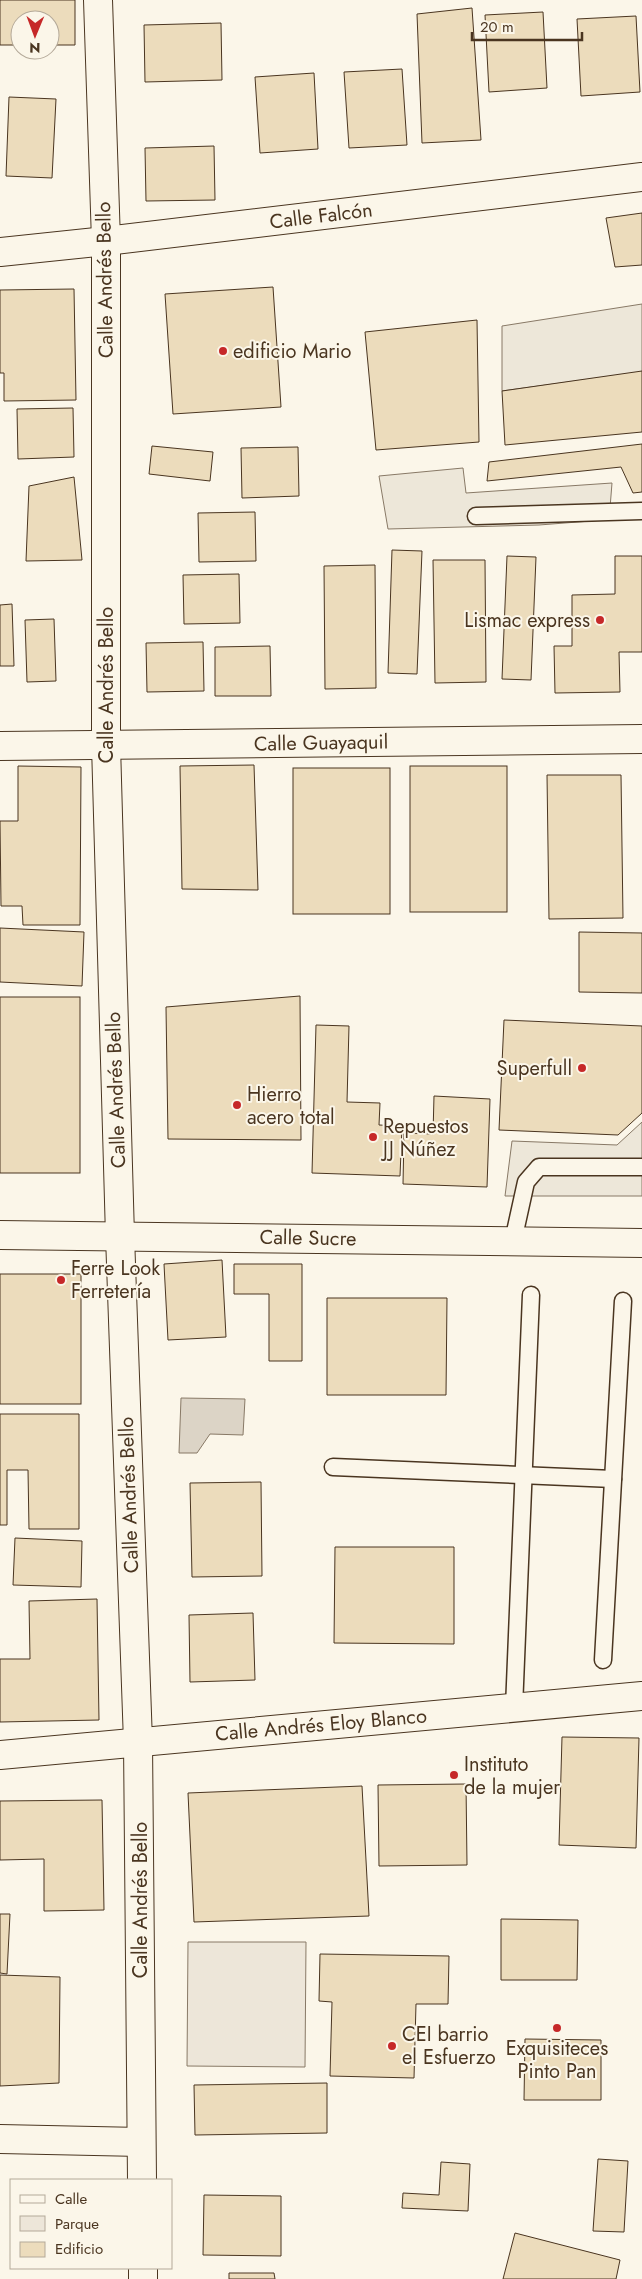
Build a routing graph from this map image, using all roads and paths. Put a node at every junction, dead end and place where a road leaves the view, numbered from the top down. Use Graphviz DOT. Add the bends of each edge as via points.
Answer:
graph roads {
  1 [pos="98,0"];
  2 [pos="642,177"];
  3 [pos="106,241"];
  4 [pos="0,252"];
  5 [pos="642,511"];
  6 [pos="476,516"];
  7 [pos="642,739"];
  8 [pos="106,745"];
  9 [pos="0,746"];
  10 [pos="642,1167"];
  11 [pos="0,1235"];
  12 [pos="120,1236"];
  13 [pos="513,1241"];
  14 [pos="642,1243"];
  15 [pos="530,1295"];
  16 [pos="623,1301"];
  17 [pos="333,1467"];
  18 [pos="523,1475"];
  19 [pos="613,1479"];
  20 [pos="603,1660"];
  21 [pos="642,1696"];
  22 [pos="514,1708"];
  23 [pos="138,1742"];
  24 [pos="0,1755"];
  25 [pos="0,2140"];
  26 [pos="141,2142"];
  27 [pos="142,2179"];
  1 -- 3 [label="street, Calle Andrés Bello"];
  2 -- 3 [label="street, Calle Falcón"];
  3 -- 4 [label="street, Calle Falcón"];
  3 -- 8 [label="street, Calle Andrés Bello"];
  5 -- 6 [label="lane"];
  7 -- 8 [label="street, Calle Guayaquil"];
  8 -- 9 [label="street, Calle Guayaquil"];
  8 -- 12 [label="street, Calle Andrés Bello"];
  10 -- 13 [label="lane" via="539,1167 526,1182"];
  11 -- 12 [label="street, Calle Sucre"];
  12 -- 13 [label="street, Calle Sucre"];
  12 -- 23 [label="street, Calle Andrés Bello"];
  13 -- 14 [label="street, Calle Sucre"];
  15 -- 18 [label="lane"];
  16 -- 19 [label="lane"];
  17 -- 18 [label="lane"];
  18 -- 19 [label="lane"];
  18 -- 22 [label="lane"];
  19 -- 20 [label="lane"];
  21 -- 22 [label="street, Calle Andrés Eloy Blanco"];
  22 -- 23 [label="street, Calle Andrés Eloy Blanco"];
  23 -- 24 [label="street, Calle Andrés Eloy Blanco"];
  23 -- 26 [label="street, Calle Andrés Bello"];
  25 -- 26 [label="street"];
  26 -- 27 [label="street, Calle Andrés Bello"];
}
